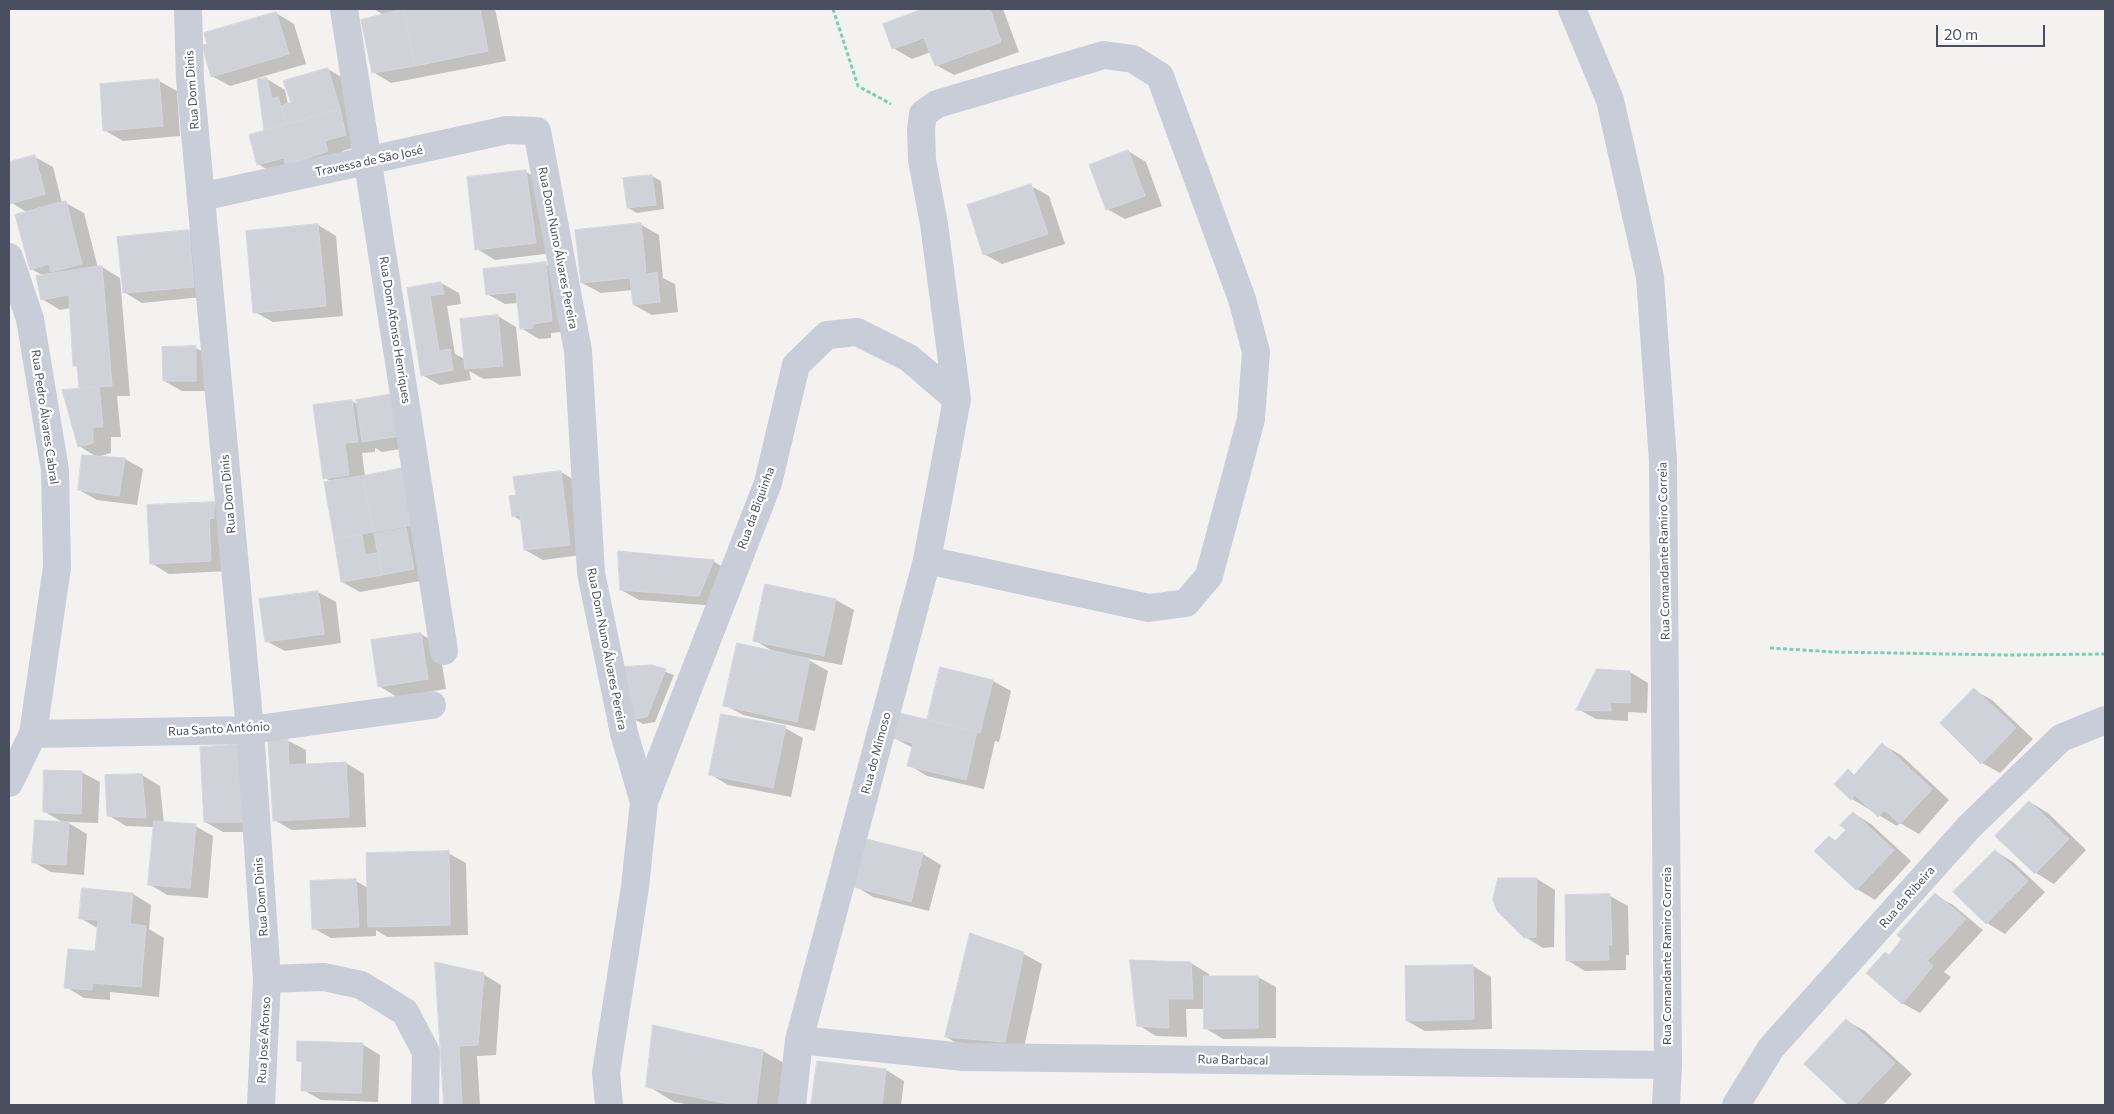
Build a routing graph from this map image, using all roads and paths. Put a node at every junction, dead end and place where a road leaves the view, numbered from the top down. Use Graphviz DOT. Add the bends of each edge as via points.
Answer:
graph roads {
  1 [pos="188,9"];
  2 [pos="344,9"];
  3 [pos="833,9"];
  4 [pos="1572,9"];
  5 [pos="923,114"];
  6 [pos="537,131"];
  7 [pos="368,161"];
  8 [pos="201,197"];
  9 [pos="9,257"];
  10 [pos="957,399"];
  11 [pos="927,560"];
  12 [pos="1770,648"];
  13 [pos="444,651"];
  14 [pos="2105,654"];
  15 [pos="432,705"];
  16 [pos="2105,720"];
  17 [pos="250,730"];
  18 [pos="34,734"];
  19 [pos="9,783"];
  20 [pos="644,802"];
  21 [pos="267,979"];
  22 [pos="799,1040"];
  23 [pos="1668,1065"];
  24 [pos="261,1105"];
  25 [pos="425,1105"];
  26 [pos="609,1105"];
  27 [pos="792,1105"];
  28 [pos="1666,1105"];
  29 [pos="1736,1105"];
  1 -- 8 [label="street, Rua Dom Dinis" via="190,79"];
  2 -- 7 [label="street, Rua Dom Afonso Henriques"];
  3 -- 5 [label="path" via="858,86 889,103"];
  4 -- 23 [label="street, Rua Comandante Ramiro Correia" via="1610,100 1650,277 1663,461"];
  5 -- 10 [label="street, Rua do Mimoso" via="922,160 934,224"];
  5 -- 11 [label="street" via="937,104 1104,55 1133,59 1160,76 1242,299 1256,352 1251,419 1209,576 1186,603 1149,608"];
  6 -- 7 [label="street, Travessa de São José" via="507,130"];
  6 -- 20 [label="street, Rua Dom Nuno Álvares Pereira" via="578,351 591,573 624,733"];
  7 -- 8 [label="street, Travessa de São José"];
  7 -- 13 [label="street, Rua Dom Afonso Henriques"];
  8 -- 17 [label="street, Rua Dom Dinis"];
  9 -- 18 [label="street, Rua Pedro Álvares Cabral" via="30,319 55,470 57,567"];
  10 -- 11 [label="street, Rua do Mimoso"];
  10 -- 20 [label="street, Rua da Biquinha" via="909,358 857,332 826,335 796,365 768,483"];
  11 -- 22 [label="street, Rua do Mimoso"];
  12 -- 14 [label="path" via="2007,655"];
  15 -- 17 [label="street, Rua Santo António"];
  16 -- 29 [label="street, Rua da Ribeira" via="2061,738 1969,826 1771,1048"];
  17 -- 18 [label="street, Rua Santo António"];
  17 -- 21 [label="street, Rua Dom Dinis"];
  18 -- 19 [label="street, Rua Pedro Álvares Cabral"];
  20 -- 26 [label="street, Rua Dom Nuno Álvares Pereira" via="635,887 606,1073"];
  21 -- 24 [label="street, Rua José Afonso"];
  21 -- 25 [label="street, Rua José Afonso" via="324,977 361,984 404,1012 426,1052"];
  22 -- 23 [label="street, Rua Barbacal" via="964,1057"];
  22 -- 27 [label="street, Rua do Mimoso"];
  23 -- 28 [label="street, Rua Comandante Ramiro Correia"];
}
